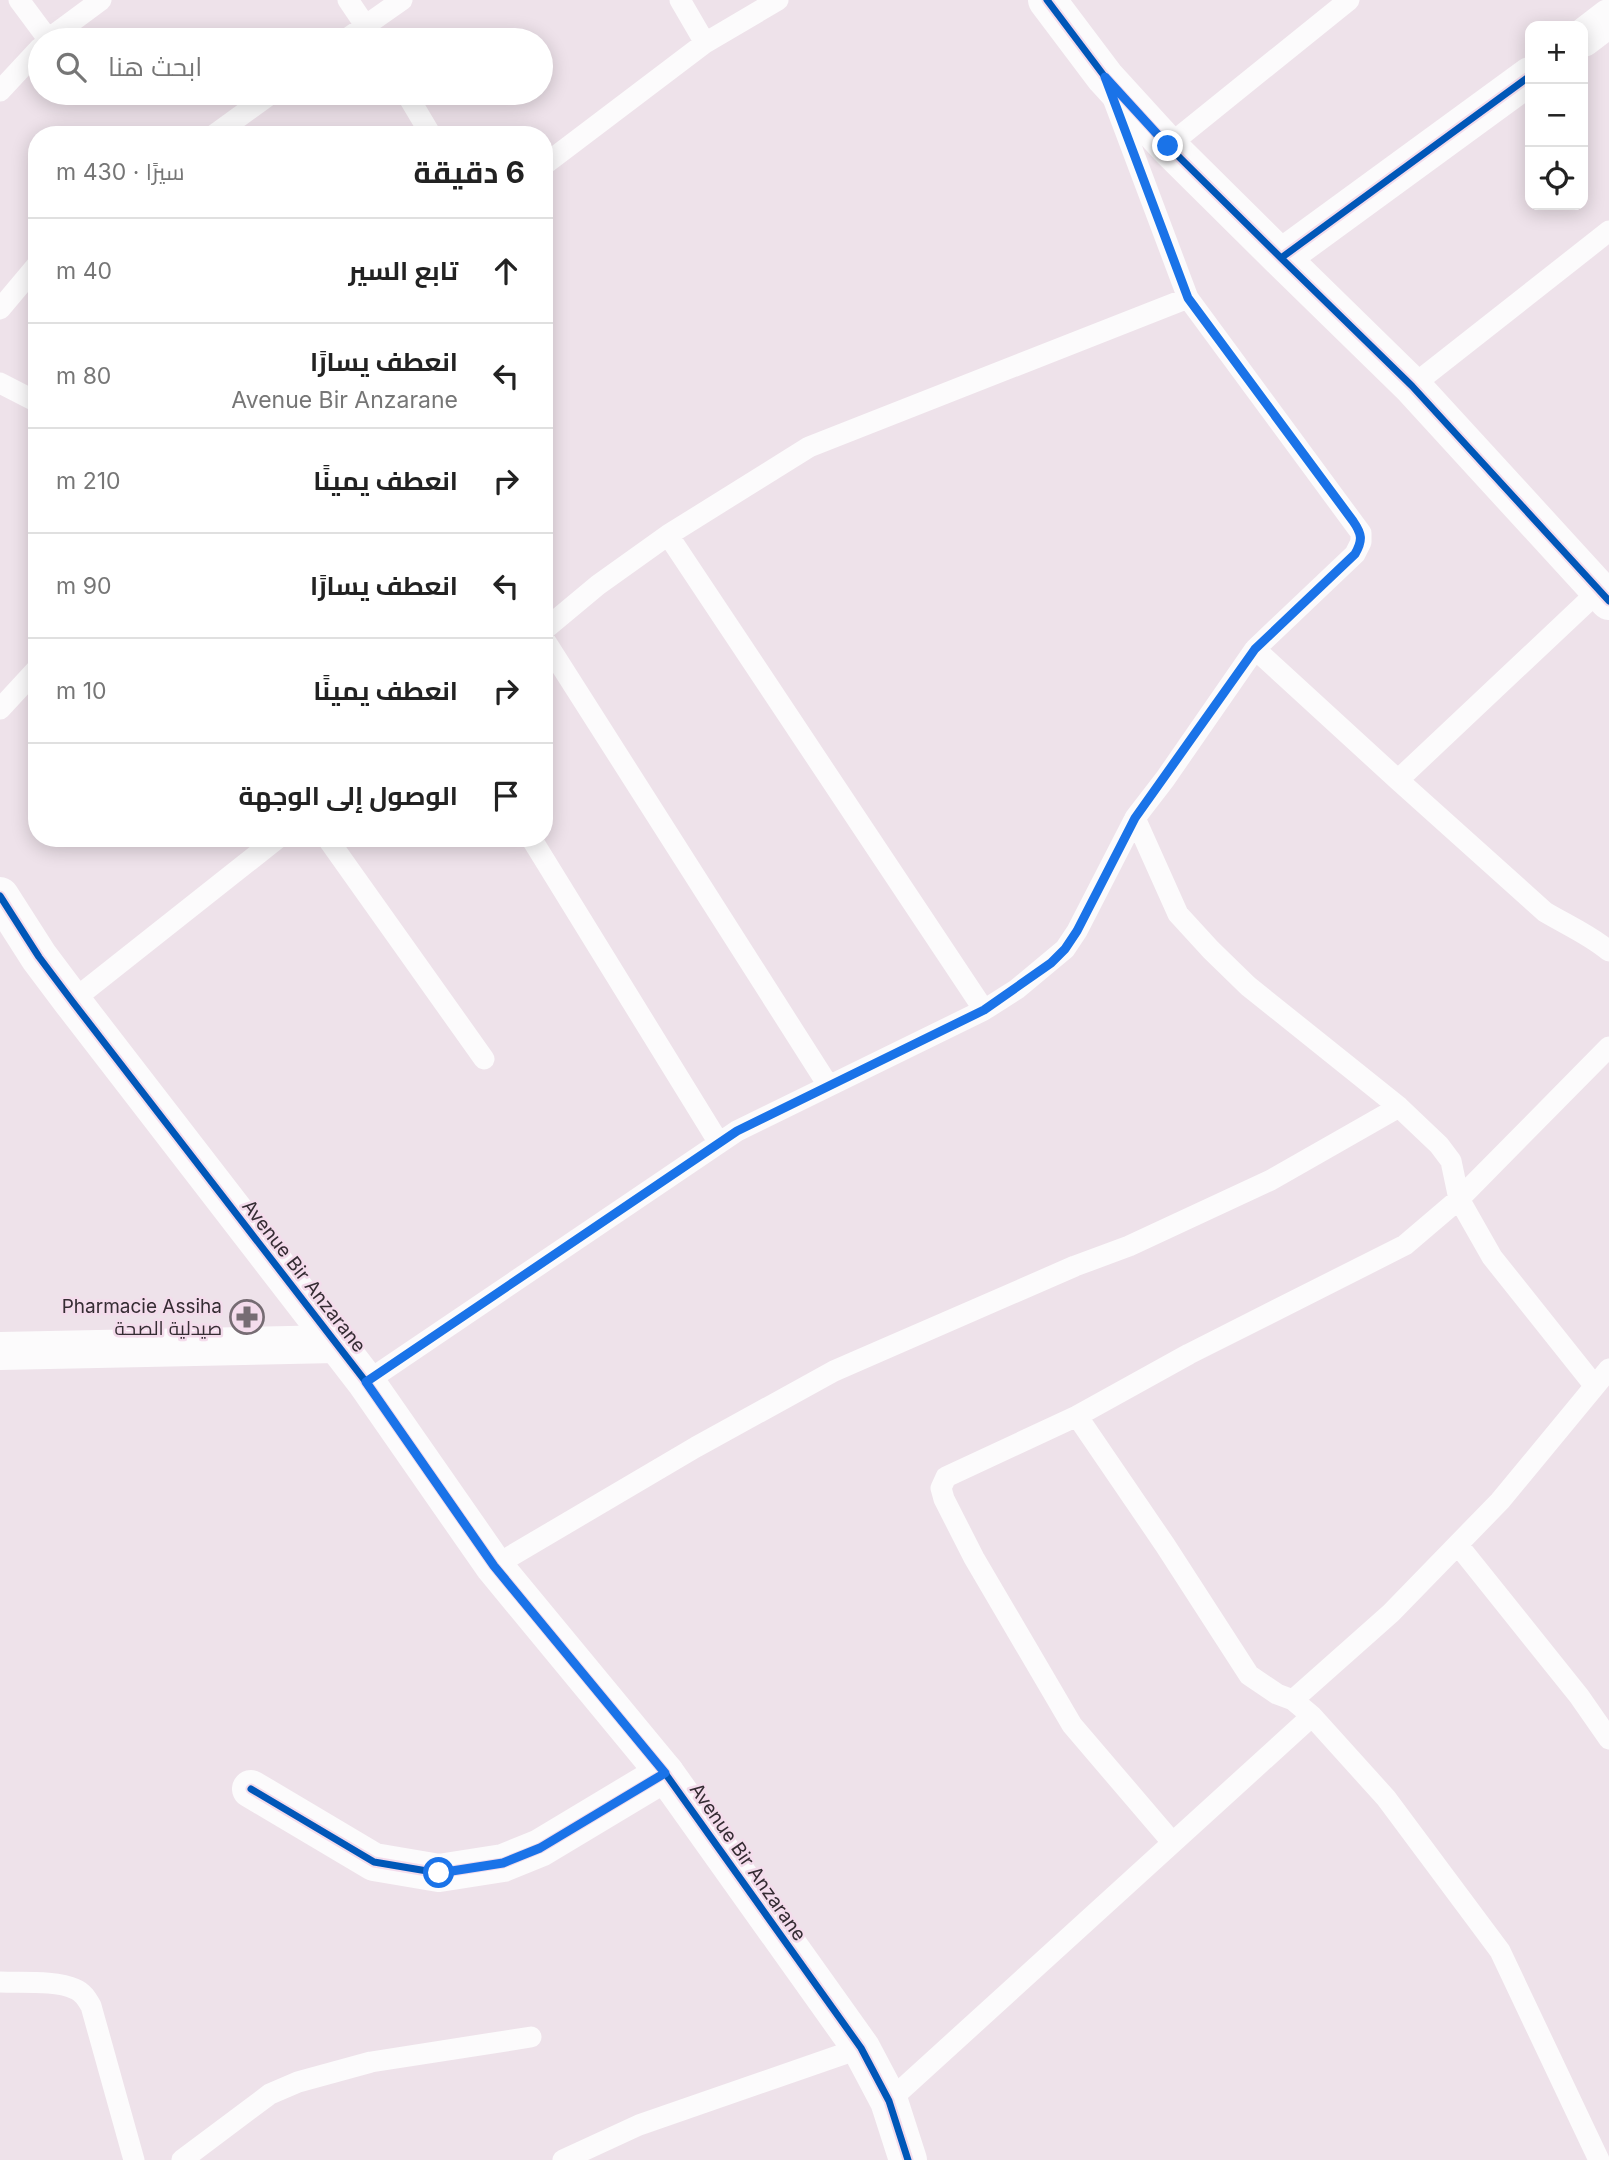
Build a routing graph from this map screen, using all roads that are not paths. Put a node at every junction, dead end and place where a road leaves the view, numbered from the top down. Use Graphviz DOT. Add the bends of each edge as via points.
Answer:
graph roads {
  1 [pos="19,0"];
  2 [pos="101,0"];
  3 [pos="348,0"];
  4 [pos="402,0"];
  5 [pos="680,0"];
  6 [pos="778,0"];
  7 [pos="1349,0"];
  8 [pos="1059,5"];
  9 [pos="1609,18"];
  10 [pos="36,28"];
  11 [pos="65,28"];
  12 [pos="368,28"];
  13 [pos="376,28"];
  14 [pos="1588,33"];
  15 [pos="705,43"];
  16 [pos="28,62"];
  17 [pos="1105,77"];
  18 [pos="1525,80"];
  19 [pos="0,92"];
  20 [pos="255,105"];
  21 [pos="413,105"];
  22 [pos="226,126"];
  23 [pos="426,126"];
  24 [pos="1168,146"];
  25 [pos="553,159"];
  26 [pos="1609,231"];
  27 [pos="1281,258"];
  28 [pos="28,276"];
  29 [pos="1188,298"];
  30 [pos="0,309"];
  31 [pos="0,383"];
  32 [pos="1412,386"];
  33 [pos="28,397"];
  34 [pos="668,536"];
  35 [pos="1605,591"];
  36 [pos="553,622"];
  37 [pos="1255,649"];
  38 [pos="553,653"];
  39 [pos="28,679"];
  40 [pos="0,709"];
  41 [pos="1398,780"];
  42 [pos="1135,818"];
  43 [pos="267,847"];
  44 [pos="333,847"];
  45 [pos="537,847"];
  46 [pos="0,897"];
  47 [pos="1609,951"];
  48 [pos="72,1001"];
  49 [pos="984,1010"];
  50 [pos="1609,1047"];
  51 [pos="484,1059"];
  52 [pos="828,1085"];
  53 [pos="1399,1107"];
  54 [pos="719,1143"];
  55 [pos="1459,1199"];
  56 [pos="337,1344"];
  57 [pos="0,1351"];
  58 [pos="1609,1369"];
  59 [pos="366,1382"];
  60 [pos="1594,1385"];
  61 [pos="1077,1416"];
  62 [pos="1458,1545"];
  63 [pos="494,1566"];
  64 [pos="1293,1700"];
  65 [pos="1312,1716"];
  66 [pos="1609,1739"];
  67 [pos="665,1773"];
  68 [pos="251,1789"];
  69 [pos="1172,1842"];
  70 [pos="0,1982"];
  71 [pos="531,2036"];
  72 [pos="861,2048"];
  73 [pos="889,2101"];
  74 [pos="134,2160"];
  75 [pos="182,2160"];
  76 [pos="563,2160"];
  77 [pos="908,2160"];
  78 [pos="1599,2160"];
  1 -- 10 [label="lane"];
  2 -- 11 [label="lane"];
  3 -- 12 [label="lane"];
  4 -- 13 [label="lane"];
  5 -- 15 [label="lane"];
  6 -- 15 [label="lane"];
  7 -- 24 [label="lane"];
  8 -- 17 [label="street"];
  9 -- 14 [label="street"];
  15 -- 25 [label="lane"];
  16 -- 19 [label="lane"];
  17 -- 24 [label="street"];
  17 -- 29 [label="lane"];
  18 -- 27 [label="street"];
  20 -- 22 [label="lane"];
  21 -- 23 [label="lane"];
  24 -- 27 [label="street"];
  26 -- 32 [label="lane"];
  27 -- 32 [label="street"];
  28 -- 30 [label="lane"];
  29 -- 34 [label="lane" via="809,447"];
  29 -- 37 [label="lane" via="1361,533 1355,554"];
  31 -- 33 [label="lane"];
  32 -- 35 [label="street"];
  34 -- 36 [label="lane"];
  34 -- 49 [label="lane"];
  35 -- 41 [label="lane"];
  37 -- 41 [label="lane"];
  37 -- 42 [label="lane"];
  38 -- 52 [label="lane"];
  39 -- 40 [label="lane"];
  41 -- 47 [label="lane" via="1545,912 1593,937"];
  42 -- 49 [label="lane" via="1065,949"];
  42 -- 53 [label="lane" via="1178,914 1248,986"];
  43 -- 48 [label="lane"];
  44 -- 51 [label="lane"];
  45 -- 54 [label="lane"];
  46 -- 48 [label="street, Avenue Bir Anzarane"];
  48 -- 56 [label="street, Avenue Bir Anzarane"];
  49 -- 52 [label="lane"];
  50 -- 55 [label="lane"];
  52 -- 54 [label="lane"];
  53 -- 55 [label="lane" via="1451,1161"];
  53 -- 63 [label="lane" via="1271,1180 1129,1247 834,1371"];
  54 -- 59 [label="lane"];
  55 -- 60 [label="lane" via="1492,1257"];
  55 -- 61 [label="lane" via="1405,1245"];
  56 -- 57 [label="street"];
  56 -- 59 [label="street, Avenue Bir Anzarane"];
  58 -- 60 [label="lane"];
  59 -- 63 [label="street, Avenue Bir Anzarane"];
  60 -- 62 [label="lane" via="1500,1502"];
  61 -- 64 [label="lane" via="1249,1675 1277,1695"];
  61 -- 69 [label="lane" via="946,1477 941,1488 975,1558 1072,1726"];
  62 -- 64 [label="lane" via="1391,1613"];
  62 -- 66 [label="lane"];
  63 -- 67 [label="street, Avenue Bir Anzarane"];
  64 -- 65 [label="lane"];
  65 -- 69 [label="lane"];
  65 -- 78 [label="lane" via="1386,1797 1500,1951"];
  67 -- 68 [label="street" via="540,1848 503,1863 439,1873 374,1862"];
  67 -- 72 [label="street, Avenue Bir Anzarane"];
  69 -- 73 [label="lane"];
  70 -- 74 [label="lane" via="48,1984 84,1995 91,2006"];
  71 -- 75 [label="lane" via="372,2062 298,2082 270,2094"];
  72 -- 73 [label="street, Avenue Bir Anzarane"];
  72 -- 76 [label="lane" via="639,2124"];
  73 -- 77 [label="street, Avenue Bir Anzarane"];
}
